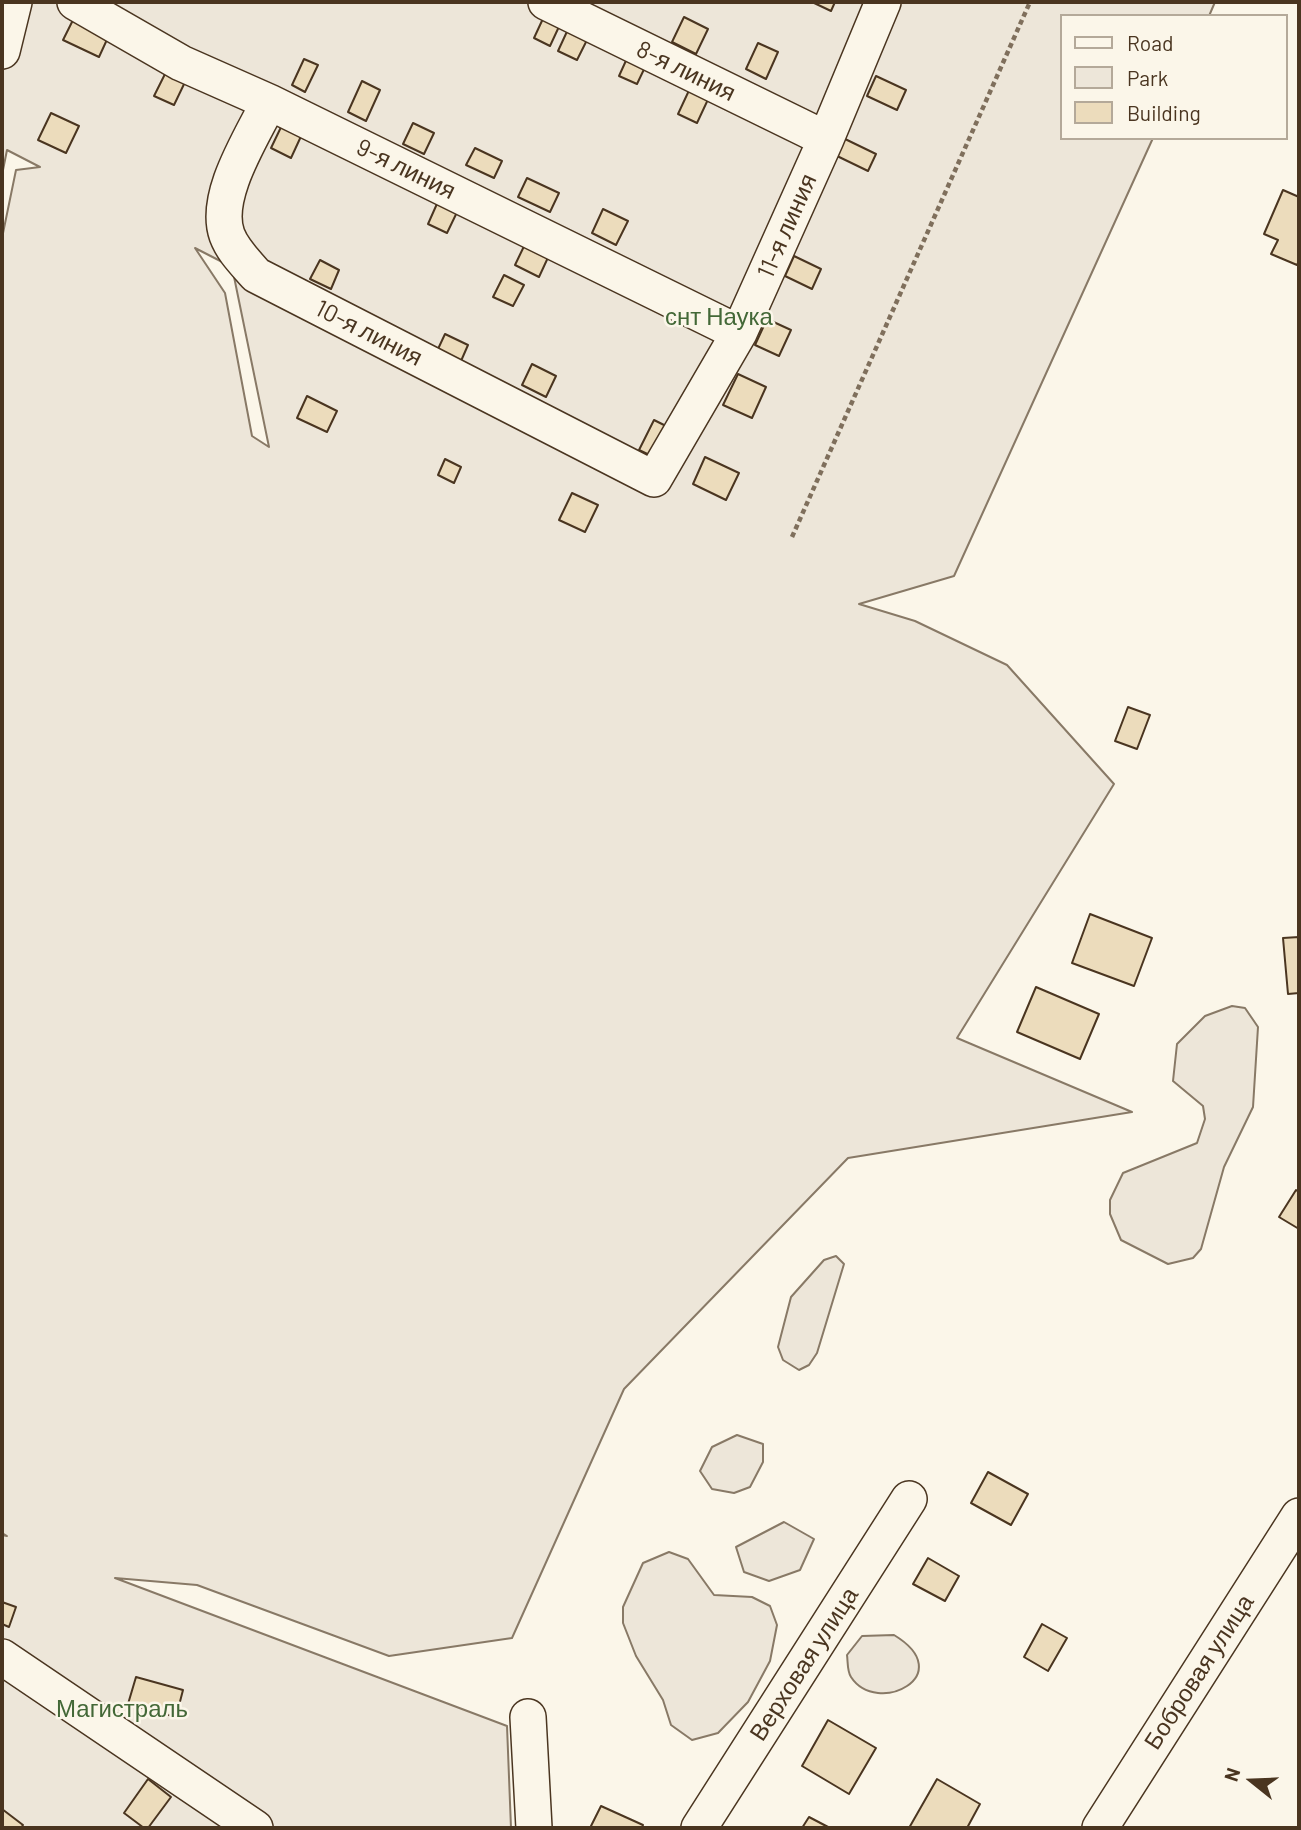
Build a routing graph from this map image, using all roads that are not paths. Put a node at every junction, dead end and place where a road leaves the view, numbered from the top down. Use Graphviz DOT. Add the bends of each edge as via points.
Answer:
graph roads {
  1 [pos="14,2"];
  2 [pos="75,2"];
  3 [pos="546,2"];
  4 [pos="883,2"];
  5 [pos="2,51"];
  6 [pos="269,102"];
  7 [pos="826,139"];
  8 [pos="739,333"];
  9 [pos="654,479"];
  10 [pos="909,1499"];
  11 [pos="1299,1516"];
  12 [pos="2,1657"];
  13 [pos="528,1717"];
  14 [pos="255,1828"];
  15 [pos="534,1828"];
  16 [pos="699,1828"];
  17 [pos="1100,1828"];
  1 -- 5 [label="street"];
  2 -- 6 [label="street, 9-я линия" via="181,63"];
  3 -- 7 [label="street, 8-я линия"];
  4 -- 7 [label="street, 11-я линия"];
  6 -- 8 [label="street, 9-я линия"];
  6 -- 9 [label="street, 10-я линия" via="228,187 225,204 226,233 256,275"];
  7 -- 8 [label="street, 11-я линия"];
  8 -- 9 [label="street, 11-я линия"];
  10 -- 16 [label="street, Верховая улица"];
  11 -- 17 [label="street, Бобровая улица"];
  12 -- 14 [label="street"];
  13 -- 15 [label="street"];
}
